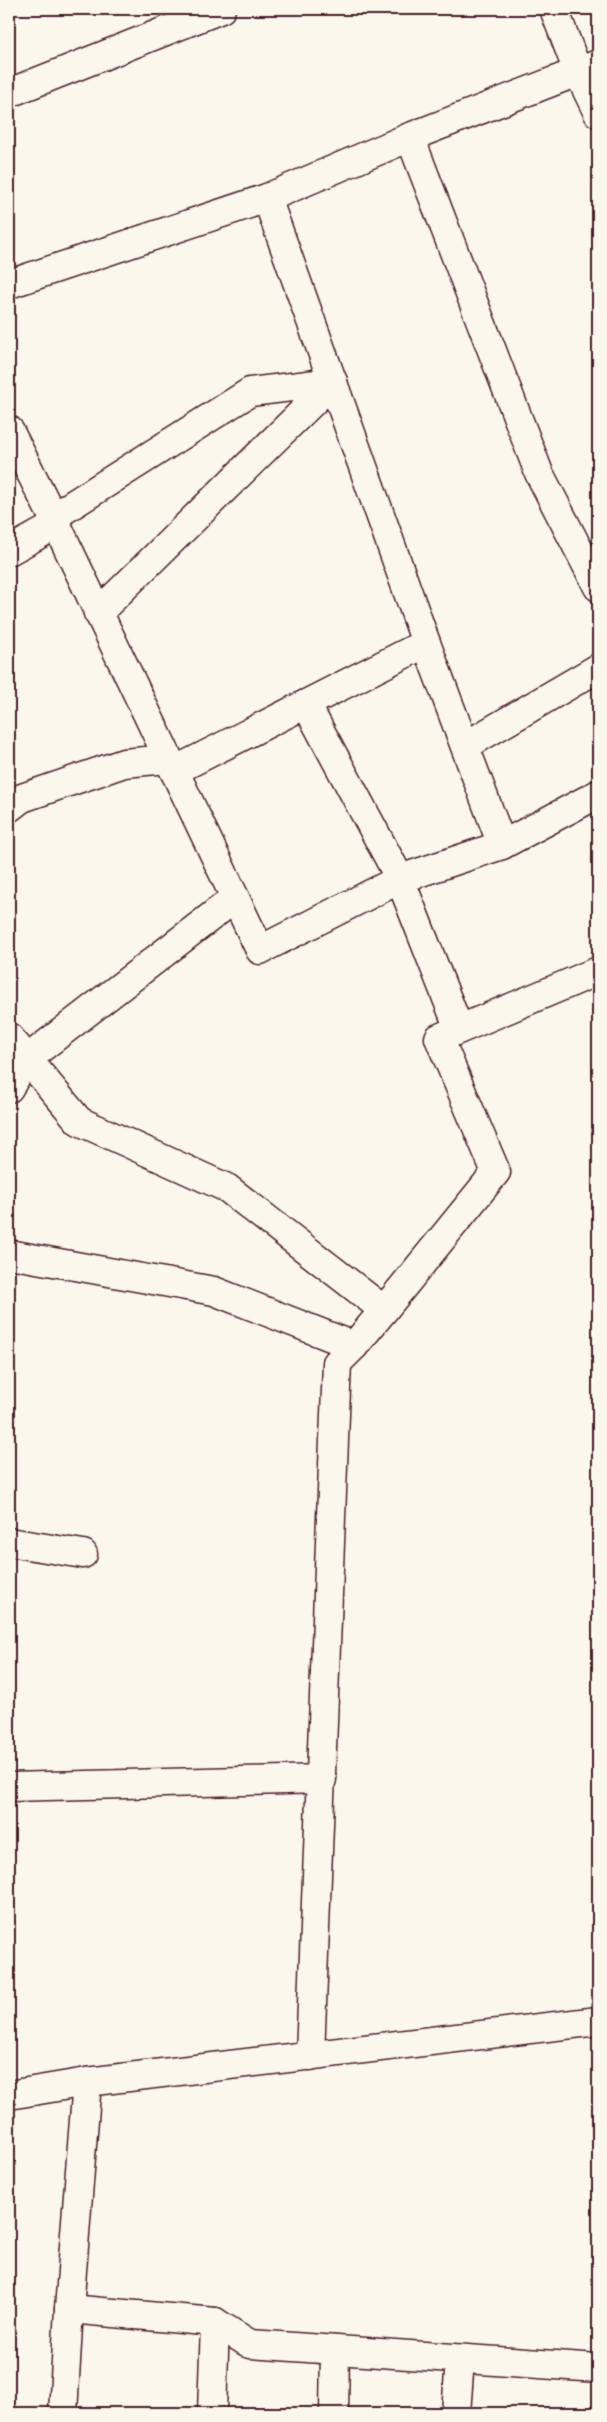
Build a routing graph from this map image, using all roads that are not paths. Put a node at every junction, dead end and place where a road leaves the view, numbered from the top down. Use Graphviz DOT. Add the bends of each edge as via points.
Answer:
graph roads {
  1 [pos="221,9"];
  2 [pos="554,9"];
  3 [pos="588,68"];
  4 [pos="9,93"];
  5 [pos="598,113"];
  6 [pos="410,137"];
  7 [pos="267,198"];
  8 [pos="9,284"];
  9 [pos="333,382"];
  10 [pos="9,430"];
  11 [pos="55,521"];
  12 [pos="9,551"];
  13 [pos="598,587"];
  14 [pos="98,613"];
  15 [pos="426,644"];
  16 [pos="598,668"];
  17 [pos="306,704"];
  18 [pos="465,746"];
  19 [pos="171,765"];
  20 [pos="598,794"];
  21 [pos="9,808"];
  22 [pos="502,845"];
  23 [pos="400,879"];
  24 [pos="235,898"];
  25 [pos="598,970"];
  26 [pos="460,1029"];
  27 [pos="9,1037"];
  28 [pos="27,1059"];
  29 [pos="9,1088"];
  30 [pos="9,1254"];
  31 [pos="384,1310"];
  32 [pos="354,1346"];
  33 [pos="9,1542"];
  34 [pos="83,1554"];
  35 [pos="322,1779"];
  36 [pos="9,1787"];
  37 [pos="598,2021"];
  38 [pos="310,2056"];
  39 [pos="87,2082"];
  40 [pos="9,2095"];
  41 [pos="69,2308"];
  42 [pos="215,2322"];
  43 [pos="335,2350"];
  44 [pos="460,2359"];
  45 [pos="598,2368"];
  46 [pos="63,2413"];
  47 [pos="212,2413"];
  48 [pos="334,2413"];
  49 [pos="456,2413"];
  1 -- 4 [label="street"];
  2 -- 3 [label="street"];
  3 -- 5 [label="street"];
  3 -- 6 [label="street"];
  6 -- 7 [label="street"];
  6 -- 13 [label="street" via="539,473"];
  7 -- 8 [label="street"];
  7 -- 9 [label="street"];
  9 -- 11 [label="street" via="250,392"];
  9 -- 14 [label="street"];
  9 -- 15 [label="street"];
  10 -- 11 [label="street"];
  11 -- 12 [label="street"];
  11 -- 14 [label="street"];
  14 -- 19 [label="street"];
  15 -- 17 [label="street"];
  15 -- 18 [label="street"];
  16 -- 18 [label="street"];
  17 -- 19 [label="street"];
  17 -- 23 [label="street"];
  18 -- 22 [label="street"];
  19 -- 21 [label="street" via="124,763 22,798"];
  19 -- 24 [label="street"];
  20 -- 22 [label="street"];
  22 -- 23 [label="street"];
  23 -- 24 [label="street" via="260,950"];
  23 -- 26 [label="street"];
  24 -- 28 [label="street"];
  25 -- 26 [label="street"];
  26 -- 31 [label="street" via="439,1038 496,1172"];
  27 -- 28 [label="street"];
  28 -- 29 [label="street"];
  28 -- 31 [label="street" via="79,1121 227,1188"];
  30 -- 32 [label="street" via="214,1291"];
  31 -- 32 [label="street"];
  32 -- 35 [label="street" via="337,1363"];
  33 -- 34 [label="street"];
  35 -- 36 [label="street"];
  35 -- 38 [label="street"];
  37 -- 38 [label="street"];
  38 -- 39 [label="street"];
  39 -- 40 [label="street"];
  39 -- 41 [label="street"];
  41 -- 42 [label="street"];
  41 -- 46 [label="street"];
  42 -- 43 [label="street" via="250,2344"];
  42 -- 47 [label="street"];
  43 -- 44 [label="street"];
  43 -- 48 [label="street"];
  44 -- 45 [label="street"];
  44 -- 49 [label="street"];
}
